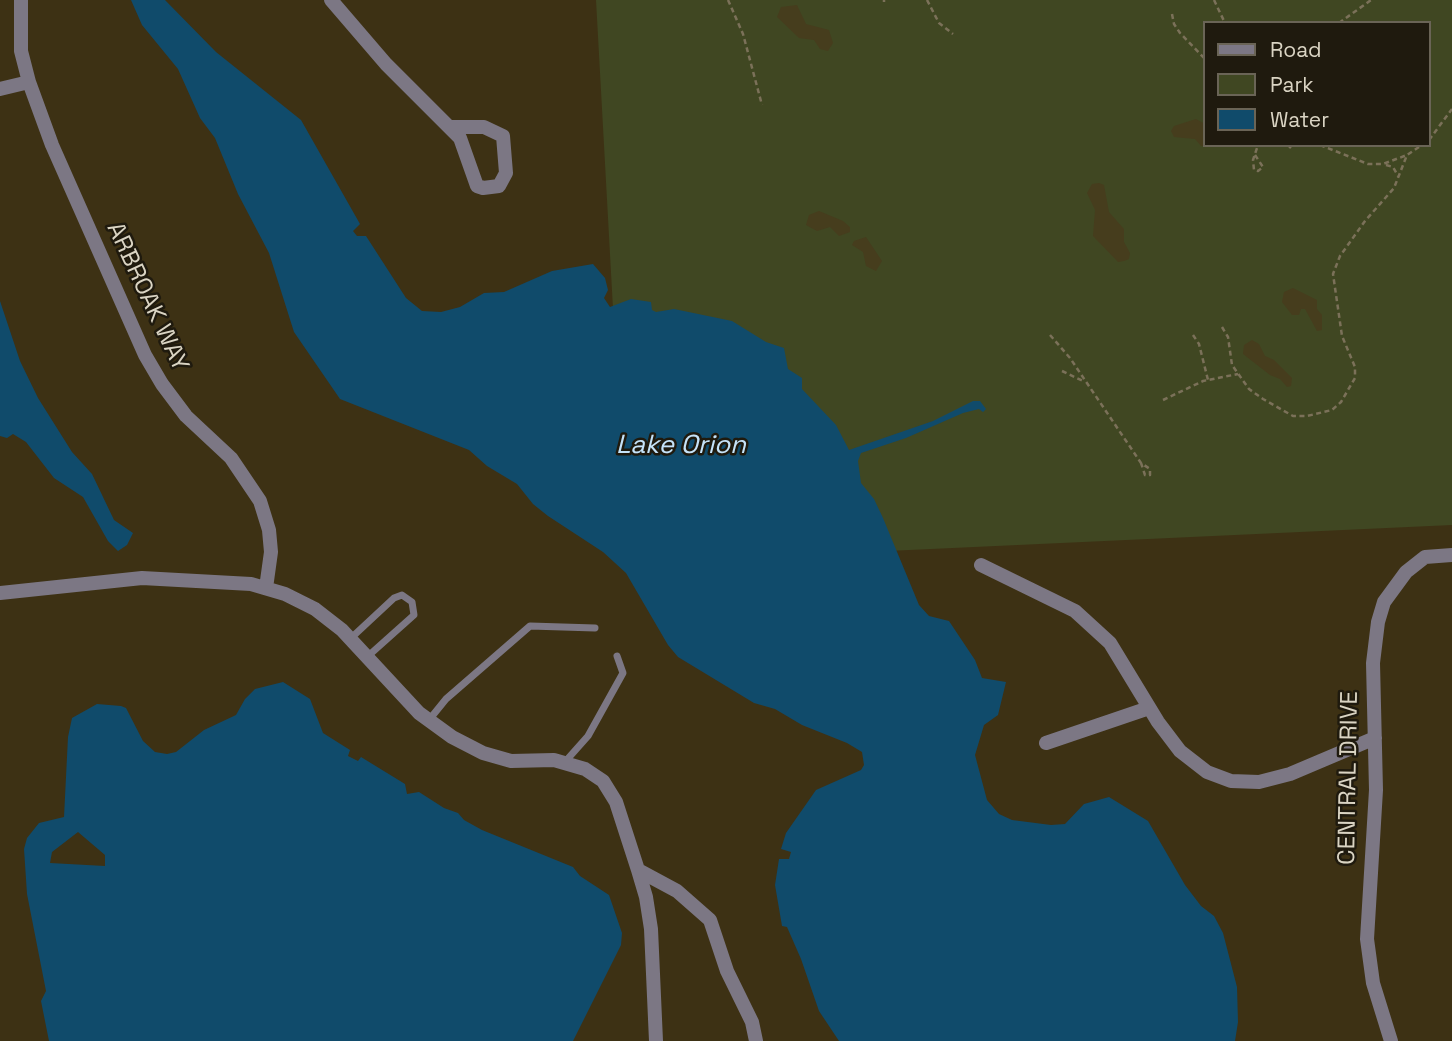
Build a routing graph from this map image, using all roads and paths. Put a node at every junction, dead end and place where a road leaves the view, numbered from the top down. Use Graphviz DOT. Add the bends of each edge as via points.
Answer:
graph roads {
  1 [pos="21,0"];
  2 [pos="331,0"];
  3 [pos="728,0"];
  4 [pos="928,0"];
  5 [pos="1214,0"];
  6 [pos="1371,0"];
  7 [pos="1172,14"];
  8 [pos="1224,21"];
  9 [pos="1342,21"];
  10 [pos="953,34"];
  11 [pos="1204,59"];
  12 [pos="29,82"];
  13 [pos="0,89"];
  14 [pos="762,106"];
  15 [pos="1452,109"];
  16 [pos="451,127"];
  17 [pos="1431,137"];
  18 [pos="1257,147"];
  19 [pos="1324,147"];
  20 [pos="1419,147"];
  21 [pos="1255,155"];
  22 [pos="1408,155"];
  23 [pos="1383,164"];
  24 [pos="1398,177"];
  25 [pos="1222,327"];
  26 [pos="1050,335"];
  27 [pos="1193,335"];
  28 [pos="1062,371"];
  29 [pos="1238,374"];
  30 [pos="1208,380"];
  31 [pos="1086,383"];
  32 [pos="1163,400"];
  33 [pos="1140,463"];
  34 [pos="1452,555"];
  35 [pos="981,565"];
  36 [pos="266,588"];
  37 [pos="0,593"];
  38 [pos="595,628"];
  39 [pos="350,639"];
  40 [pos="617,656"];
  41 [pos="366,658"];
  42 [pos="1149,708"];
  43 [pos="428,720"];
  44 [pos="1375,738"];
  45 [pos="1046,743"];
  46 [pos="564,763"];
  47 [pos="638,870"];
  48 [pos="656,1041"];
  49 [pos="756,1041"];
  50 [pos="1391,1041"];
  1 -- 12 [label="street, ARBROAK WAY" via="21,51"];
  2 -- 16 [label="street" via="386,64"];
  3 -- 14 [label="path" via="743,34"];
  4 -- 10 [label="path" via="939,23"];
  5 -- 8 [label="path"];
  6 -- 9 [label="path"];
  7 -- 11 [label="path" via="1180,33"];
  12 -- 13 [label="street"];
  12 -- 36 [label="street, ARBROAK WAY" via="145,355 186,416 231,458 260,501 271,552"];
  15 -- 17 [label="path"];
  16 -- 16 [label="street" via="463,144 473,181 483,188 499,186 506,173 503,136 484,127"];
  18 -- 21 [label="path"];
  19 -- 23 [label="path" via="1352,160"];
  20 -- 22 [label="path"];
  22 -- 23 [label="path"];
  22 -- 24 [label="path"];
  23 -- 24 [label="path" via="1393,167"];
  24 -- 29 [label="path" via="1387,198 1340,256 1333,274 1342,336 1355,378 1341,402 1319,415 1293,416 1249,389"];
  25 -- 29 [label="path"];
  26 -- 31 [label="path"];
  27 -- 30 [label="path"];
  28 -- 31 [label="path"];
  29 -- 30 [label="path"];
  30 -- 32 [label="path"];
  31 -- 33 [label="path"];
  34 -- 44 [label="street, CENTRAL DRIVE" via="1425,557 1406,572 1384,603 1373,663"];
  35 -- 42 [label="street" via="1075,611 1110,643"];
  36 -- 37 [label="street" via="200,579 142,578"];
  36 -- 39 [label="street" via="315,609"];
  38 -- 43 [label="lane" via="530,626"];
  39 -- 41 [label="street"];
  39 -- 41 [label="lane" via="394,598 402,595 412,602 414,615"];
  40 -- 46 [label="lane" via="623,673 588,736"];
  41 -- 43 [label="street"];
  42 -- 44 [label="street" via="1180,751 1206,772 1231,781 1259,782 1290,774"];
  42 -- 45 [label="street"];
  43 -- 46 [label="street" via="483,753 511,761"];
  44 -- 50 [label="street, CENTRAL DRIVE" via="1367,939 1373,983"];
  46 -- 47 [label="street" via="603,781 616,802"];
  47 -- 48 [label="street" via="651,929"];
  47 -- 49 [label="street" via="677,891 710,920"];
}
